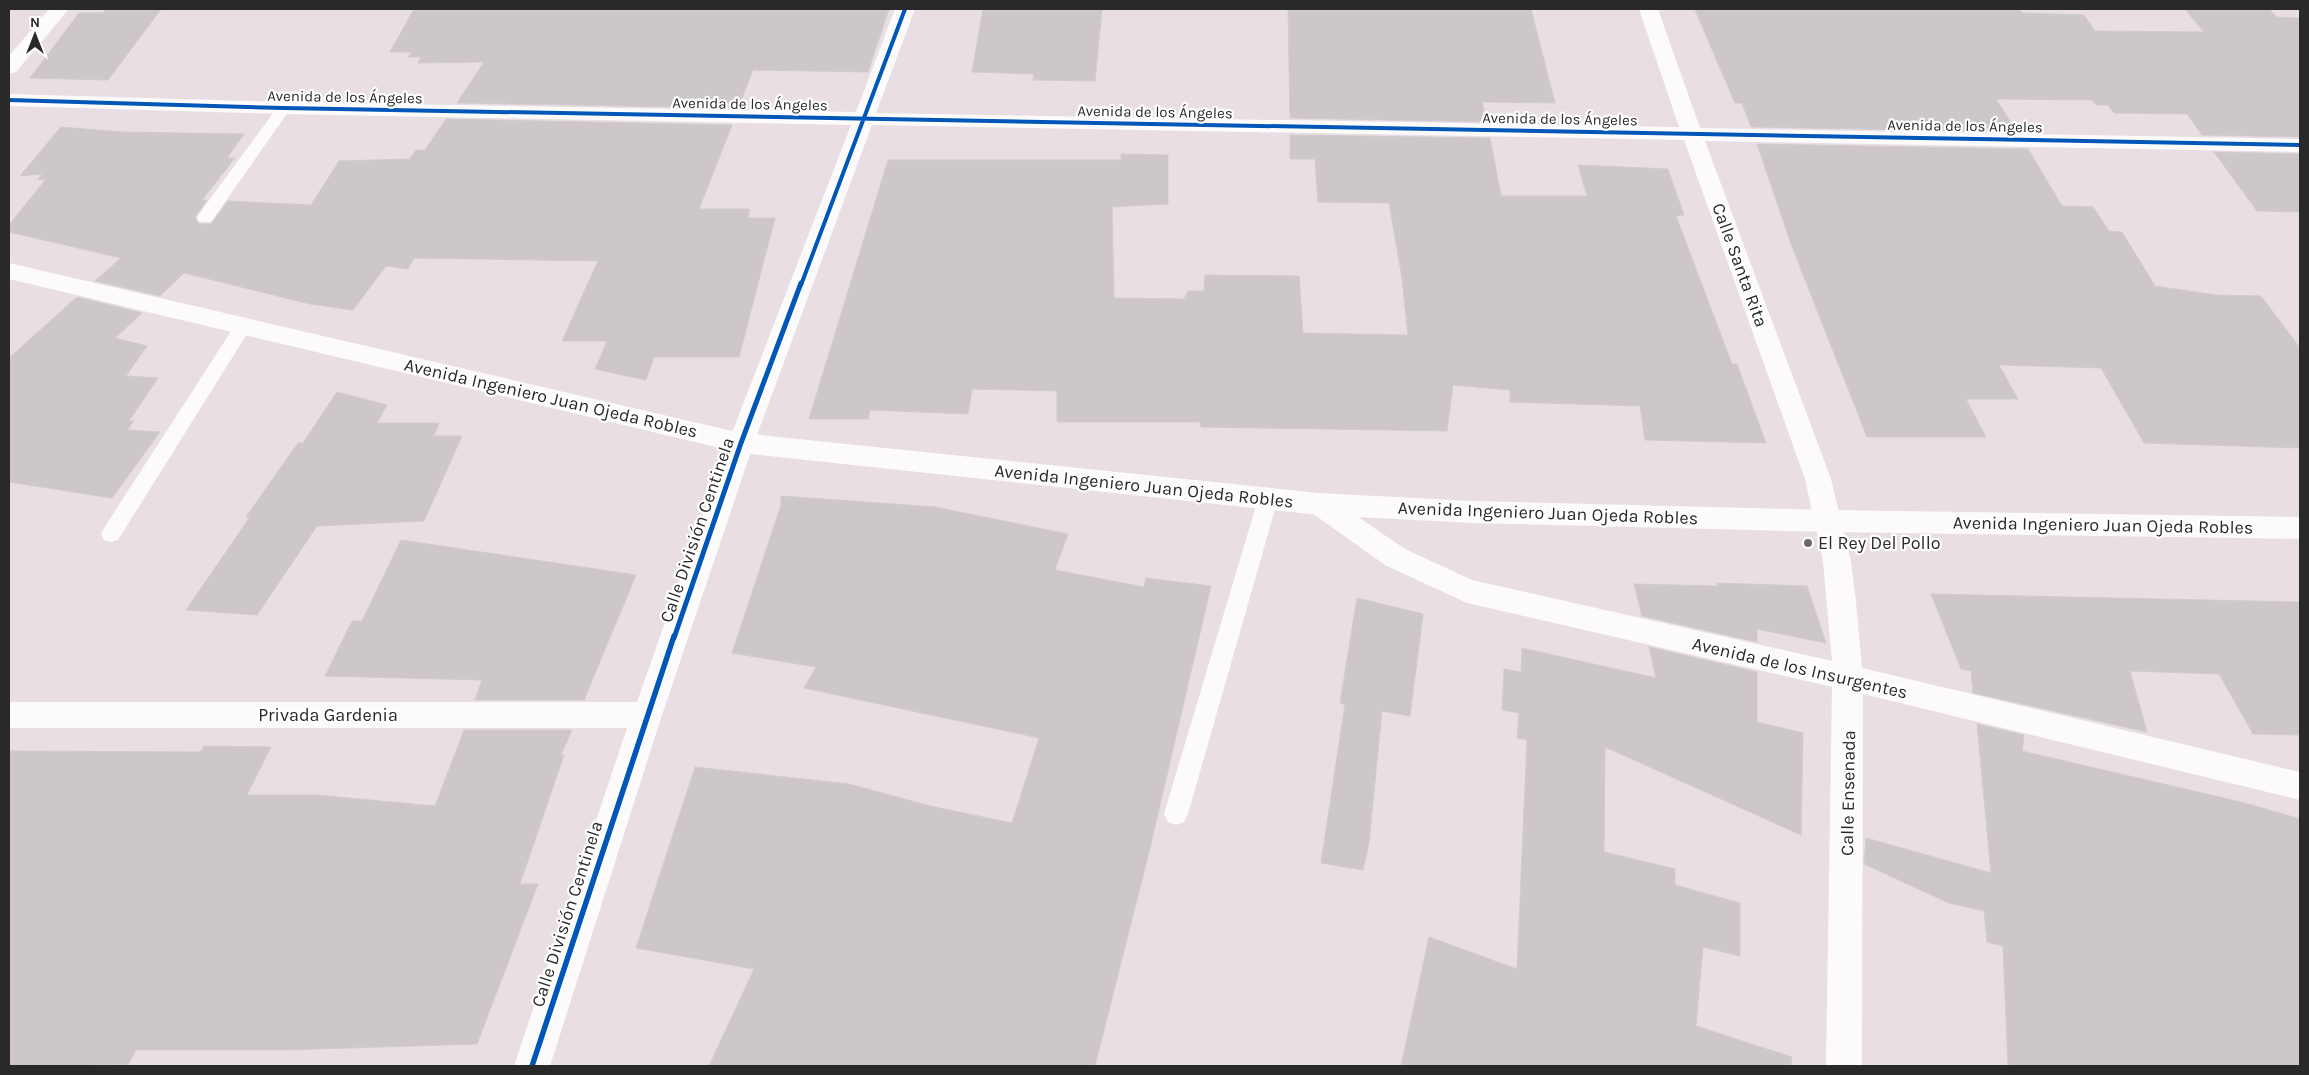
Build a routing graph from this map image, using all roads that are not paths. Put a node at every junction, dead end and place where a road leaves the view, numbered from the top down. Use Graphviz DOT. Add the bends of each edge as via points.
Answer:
graph roads {
  1 [pos="59,9"];
  2 [pos="905,9"];
  3 [pos="1649,9"];
  4 [pos="9,68"];
  5 [pos="9,100"];
  6 [pos="284,108"];
  7 [pos="865,119"];
  8 [pos="1692,134"];
  9 [pos="2300,145"];
  10 [pos="205,218"];
  11 [pos="9,270"];
  12 [pos="243,326"];
  13 [pos="741,443"];
  14 [pos="1268,499"];
  15 [pos="1319,504"];
  16 [pos="1831,522"];
  17 [pos="2300,528"];
  18 [pos="111,534"];
  19 [pos="1849,678"];
  20 [pos="9,715"];
  21 [pos="647,715"];
  22 [pos="2300,786"];
  23 [pos="1176,814"];
  24 [pos="532,1066"];
  25 [pos="1844,1066"];
  1 -- 4 [label="street"];
  2 -- 7 [label="street, Calle División Centinela"];
  3 -- 8 [label="street, Calle Santa Rita"];
  5 -- 6 [label="street, Avenida de los Ángeles"];
  6 -- 7 [label="street, Avenida de los Ángeles"];
  6 -- 10 [label="lane"];
  7 -- 8 [label="street, Avenida de los Ángeles"];
  7 -- 13 [label="street, Calle División Centinela"];
  8 -- 9 [label="street, Avenida de los Ángeles"];
  8 -- 16 [label="street, Calle Santa Rita"];
  11 -- 12 [label="street, Avenida Ingeniero Juan Ojeda Robles"];
  12 -- 13 [label="street, Avenida Ingeniero Juan Ojeda Robles"];
  12 -- 18 [label="lane"];
  13 -- 14 [label="street, Avenida Ingeniero Juan Ojeda Robles"];
  13 -- 21 [label="street, Calle División Centinela"];
  14 -- 15 [label="street, Avenida Ingeniero Juan Ojeda Robles"];
  14 -- 23 [label="lane"];
  15 -- 16 [label="street, Avenida Ingeniero Juan Ojeda Robles" via="1472,512"];
  15 -- 19 [label="street, Avenida de los Insurgentes" via="1394,557 1467,591"];
  16 -- 17 [label="street, Avenida Ingeniero Juan Ojeda Robles"];
  16 -- 19 [label="street, Calle Ensenada" via="1842,586"];
  19 -- 22 [label="street, Avenida de los Insurgentes"];
  19 -- 25 [label="street, Calle Ensenada"];
  20 -- 21 [label="street, Privada Gardenia"];
  21 -- 24 [label="street, Calle División Centinela"];
}
